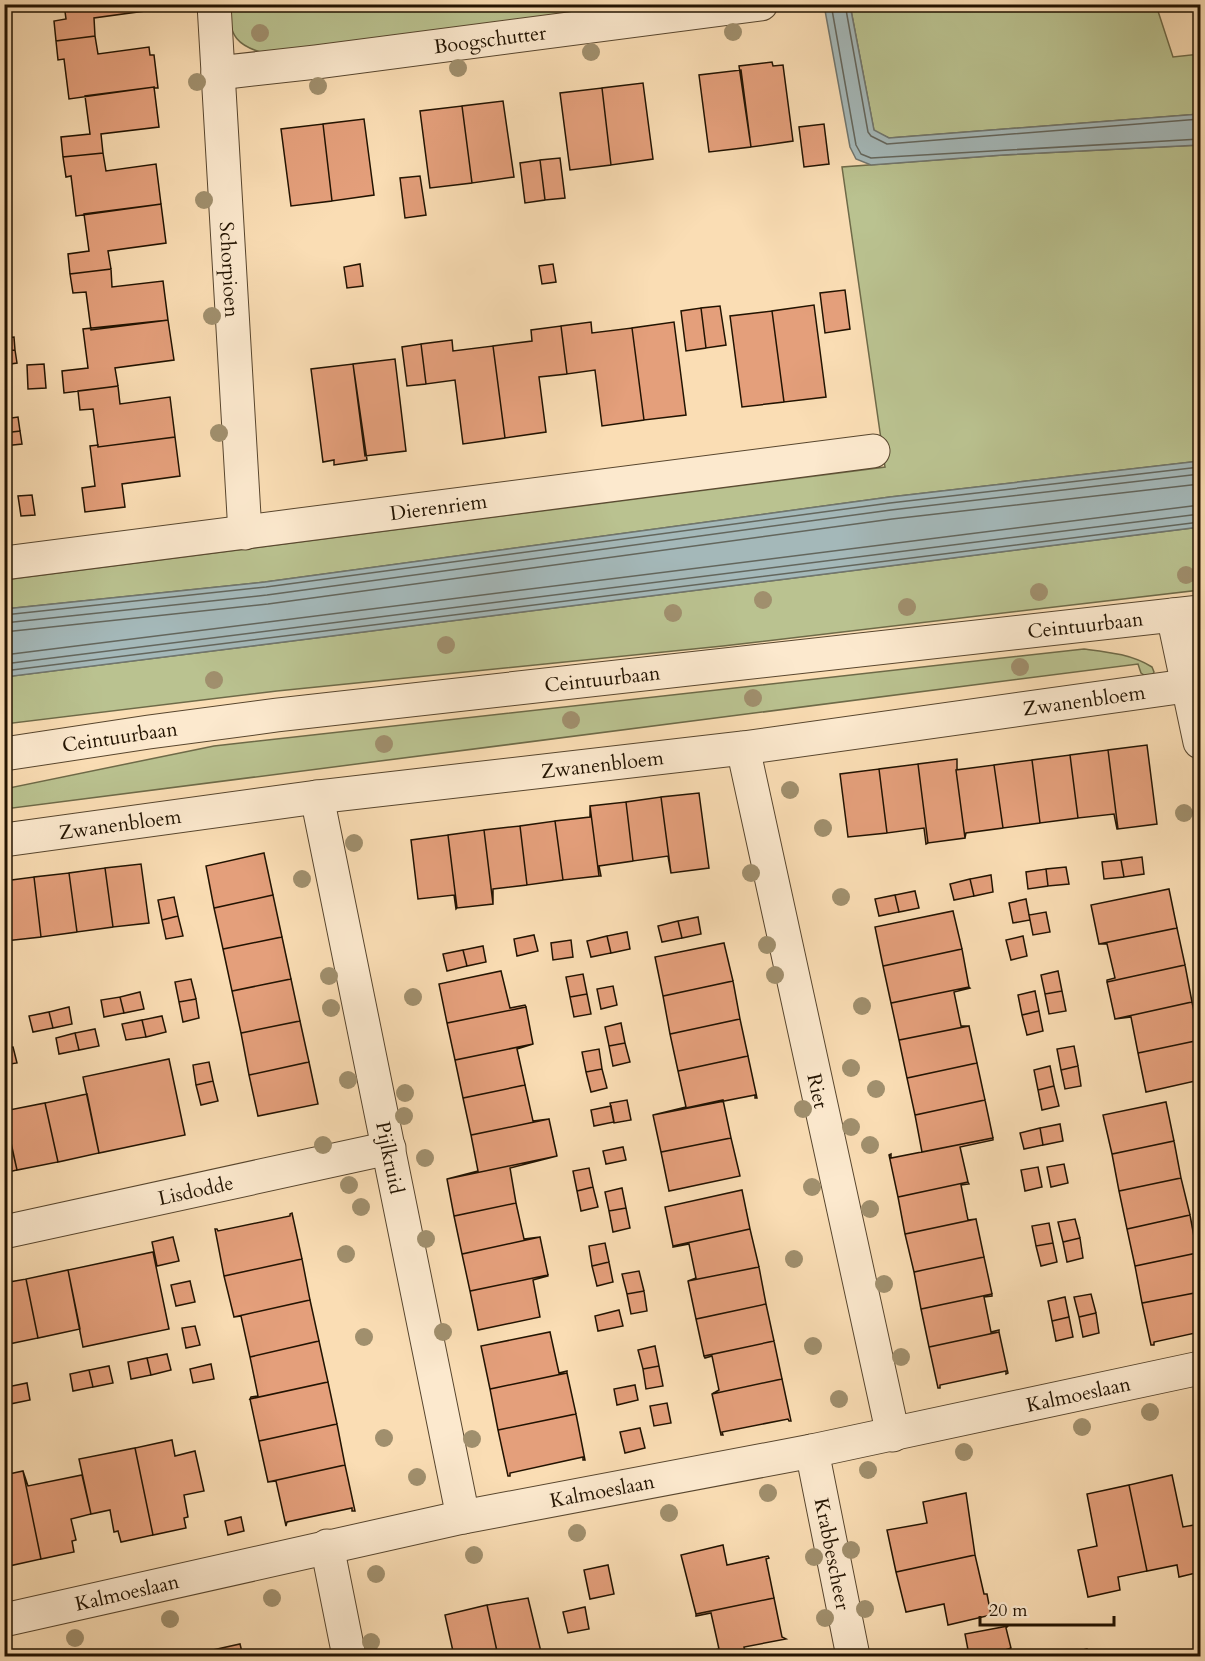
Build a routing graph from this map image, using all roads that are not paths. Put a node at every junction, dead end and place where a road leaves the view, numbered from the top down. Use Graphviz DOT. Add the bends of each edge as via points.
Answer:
graph roads {
  1 [pos="214,4"];
  2 [pos="761,4"];
  3 [pos="218,73"];
  4 [pos="873,451"];
  5 [pos="245,533"];
  6 [pos="4,563"];
  7 [pos="1187,614"];
  8 [pos="1195,685"];
  9 [pos="1200,742"];
  10 [pos="743,748"];
  11 [pos="4,754"];
  12 [pos="317,798"];
  13 [pos="4,840"];
  14 [pos="389,1148"];
  15 [pos="4,1232"];
  16 [pos="1200,1368"];
  17 [pos="893,1435"];
  18 [pos="812,1451"];
  19 [pos="463,1517"];
  20 [pos="327,1546"];
  21 [pos="4,1620"];
  22 [pos="349,1656"];
  23 [pos="853,1656"];
  1 -- 3 [label="street, Schorpioen"];
  2 -- 3 [label="street, Boogschutter"];
  3 -- 5 [label="street, Schorpioen"];
  4 -- 5 [label="street, Dierenriem"];
  5 -- 6 [label="street, Dierenriem"];
  7 -- 8 [label="street"];
  7 -- 11 [label="street, Ceintuurbaan" via="277,716"];
  8 -- 9 [label="street"];
  8 -- 10 [label="street, Zwanenbloem"];
  10 -- 12 [label="street, Zwanenbloem"];
  10 -- 17 [label="street, Riet"];
  12 -- 13 [label="street, Zwanenbloem"];
  12 -- 14 [label="street, Pijlkruid"];
  14 -- 15 [label="street, Lisdodde"];
  14 -- 19 [label="street, Pijlkruid"];
  16 -- 17 [label="street, Kalmoeslaan"];
  17 -- 18 [label="street, Kalmoeslaan"];
  18 -- 19 [label="street, Kalmoeslaan"];
  18 -- 23 [label="street, Krabbescheer"];
  19 -- 20 [label="street, Kalmoeslaan"];
  20 -- 21 [label="street, Kalmoeslaan"];
  20 -- 22 [label="street"];
}
